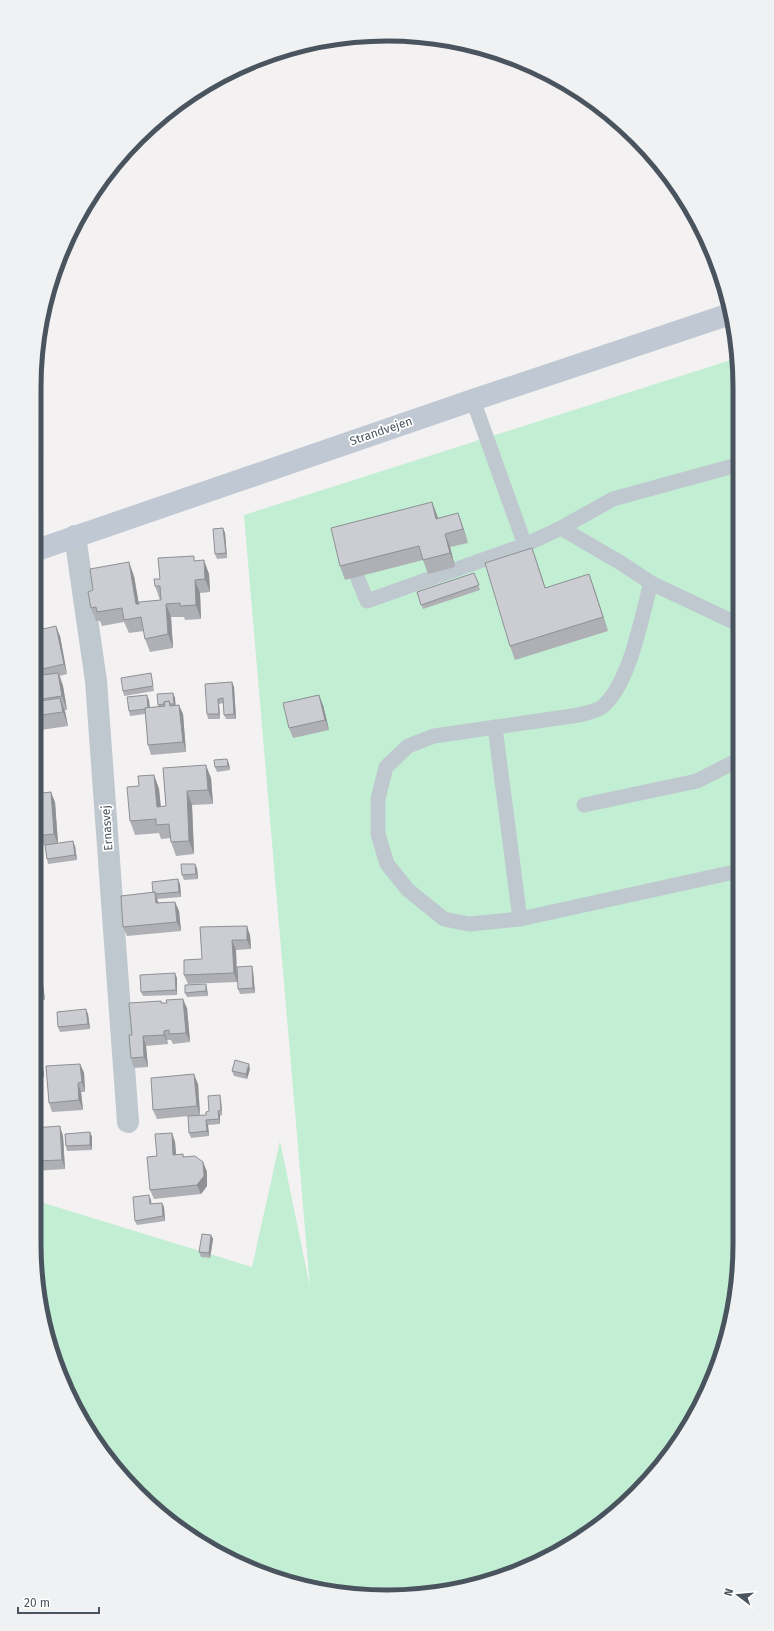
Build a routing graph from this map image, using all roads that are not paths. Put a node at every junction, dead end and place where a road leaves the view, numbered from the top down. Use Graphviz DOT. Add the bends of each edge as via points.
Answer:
graph roads {
  1 [pos="725,316"];
  2 [pos="473,400"];
  3 [pos="733,466"];
  4 [pos="561,528"];
  5 [pos="75,536"];
  6 [pos="525,545"];
  7 [pos="41,548"];
  8 [pos="358,579"];
  9 [pos="651,583"];
  10 [pos="733,622"];
  11 [pos="495,727"];
  12 [pos="733,763"];
  13 [pos="584,805"];
  14 [pos="733,872"];
  15 [pos="520,919"];
  16 [pos="128,1122"];
  1 -- 2 [label="main road, Strandvejen"];
  2 -- 5 [label="main road, Strandvejen"];
  2 -- 6 [label="lane"];
  3 -- 4 [label="lane" via="613,499"];
  4 -- 6 [label="lane"];
  4 -- 9 [label="lane"];
  5 -- 7 [label="main road, Strandvejen"];
  5 -- 16 [label="street, Ernasvej" via="96,681"];
  6 -- 8 [label="lane" via="367,600"];
  9 -- 10 [label="lane"];
  9 -- 11 [label="lane" via="618,690 601,708 579,715"];
  11 -- 15 [label="lane"];
  11 -- 15 [label="lane" via="434,736 408,746 386,767 378,799 378,834 387,864 408,890 444,919 469,924"];
  12 -- 13 [label="lane" via="697,781"];
  14 -- 15 [label="lane"];
}
